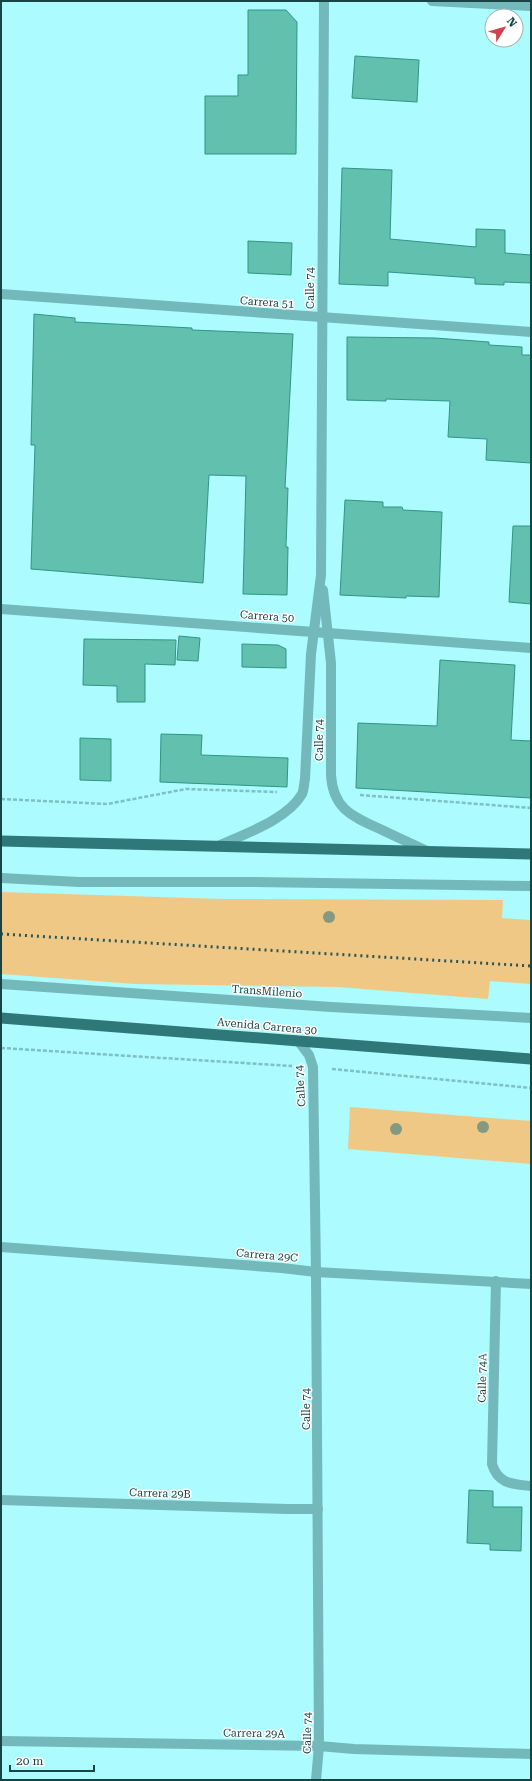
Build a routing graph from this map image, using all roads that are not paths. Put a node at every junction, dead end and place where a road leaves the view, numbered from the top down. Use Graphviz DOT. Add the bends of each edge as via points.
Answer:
graph roads {
  1 [pos="324,1"];
  2 [pos="432,1"];
  3 [pos="531,6"];
  4 [pos="1,294"];
  5 [pos="322,318"];
  6 [pos="531,332"];
  7 [pos="320,575"];
  8 [pos="1,609"];
  9 [pos="313,631"];
  10 [pos="328,632"];
  11 [pos="531,648"];
  12 [pos="1,841"];
  13 [pos="218,846"];
  14 [pos="428,852"];
  15 [pos="531,854"];
  16 [pos="1,878"];
  17 [pos="531,886"];
  18 [pos="1,984"];
  19 [pos="1,1018"];
  20 [pos="531,1018"];
  21 [pos="299,1042"];
  22 [pos="531,1059"];
  23 [pos="1,1247"];
  24 [pos="316,1272"];
  25 [pos="496,1281"];
  26 [pos="531,1284"];
  27 [pos="531,1486"];
  28 [pos="1,1500"];
  29 [pos="318,1508"];
  30 [pos="1,1741"];
  31 [pos="319,1746"];
  32 [pos="531,1754"];
  33 [pos="316,1780"];
  1 -- 5 [label="street, Calle 74"];
  2 -- 3 [label="street"];
  4 -- 5 [label="street, Carrera 51"];
  5 -- 6 [label="street, Carrera 51"];
  5 -- 7 [label="street, Calle 74"];
  7 -- 9 [label="street, Calle 74"];
  7 -- 10 [label="street, Calle 74"];
  8 -- 9 [label="street, Carrera 50"];
  9 -- 10 [label="street, Carrera 50"];
  9 -- 13 [label="street, Calle 74" via="303,793 277,818"];
  10 -- 11 [label="street, Carrera 50"];
  10 -- 14 [label="street, Calle 74" via="331,663 331,775 334,793 352,816"];
  12 -- 13 [label="highway"];
  13 -- 14 [label="highway"];
  14 -- 15 [label="highway"];
  16 -- 17 [label="street" via="79,882"];
  18 -- 20 [label="street, TransMilenio" via="323,1007"];
  19 -- 21 [label="highway, Avenida Carrera 30"];
  21 -- 22 [label="highway, Avenida Carrera 30"];
  21 -- 24 [label="street, Calle 74" via="309,1055 313,1067"];
  23 -- 24 [label="street, Carrera 29C"];
  24 -- 25 [label="street, Carrera 29C"];
  24 -- 29 [label="street, Calle 74"];
  25 -- 26 [label="street, Carrera 29C"];
  25 -- 27 [label="street, Calle 74A" via="492,1464 495,1475 504,1482"];
  28 -- 29 [label="street, Carrera 29B"];
  29 -- 31 [label="street, Calle 74"];
  30 -- 31 [label="street, Carrera 29A"];
  31 -- 32 [label="street, Carrera 29A"];
  31 -- 33 [label="street, Calle 74"];
}
